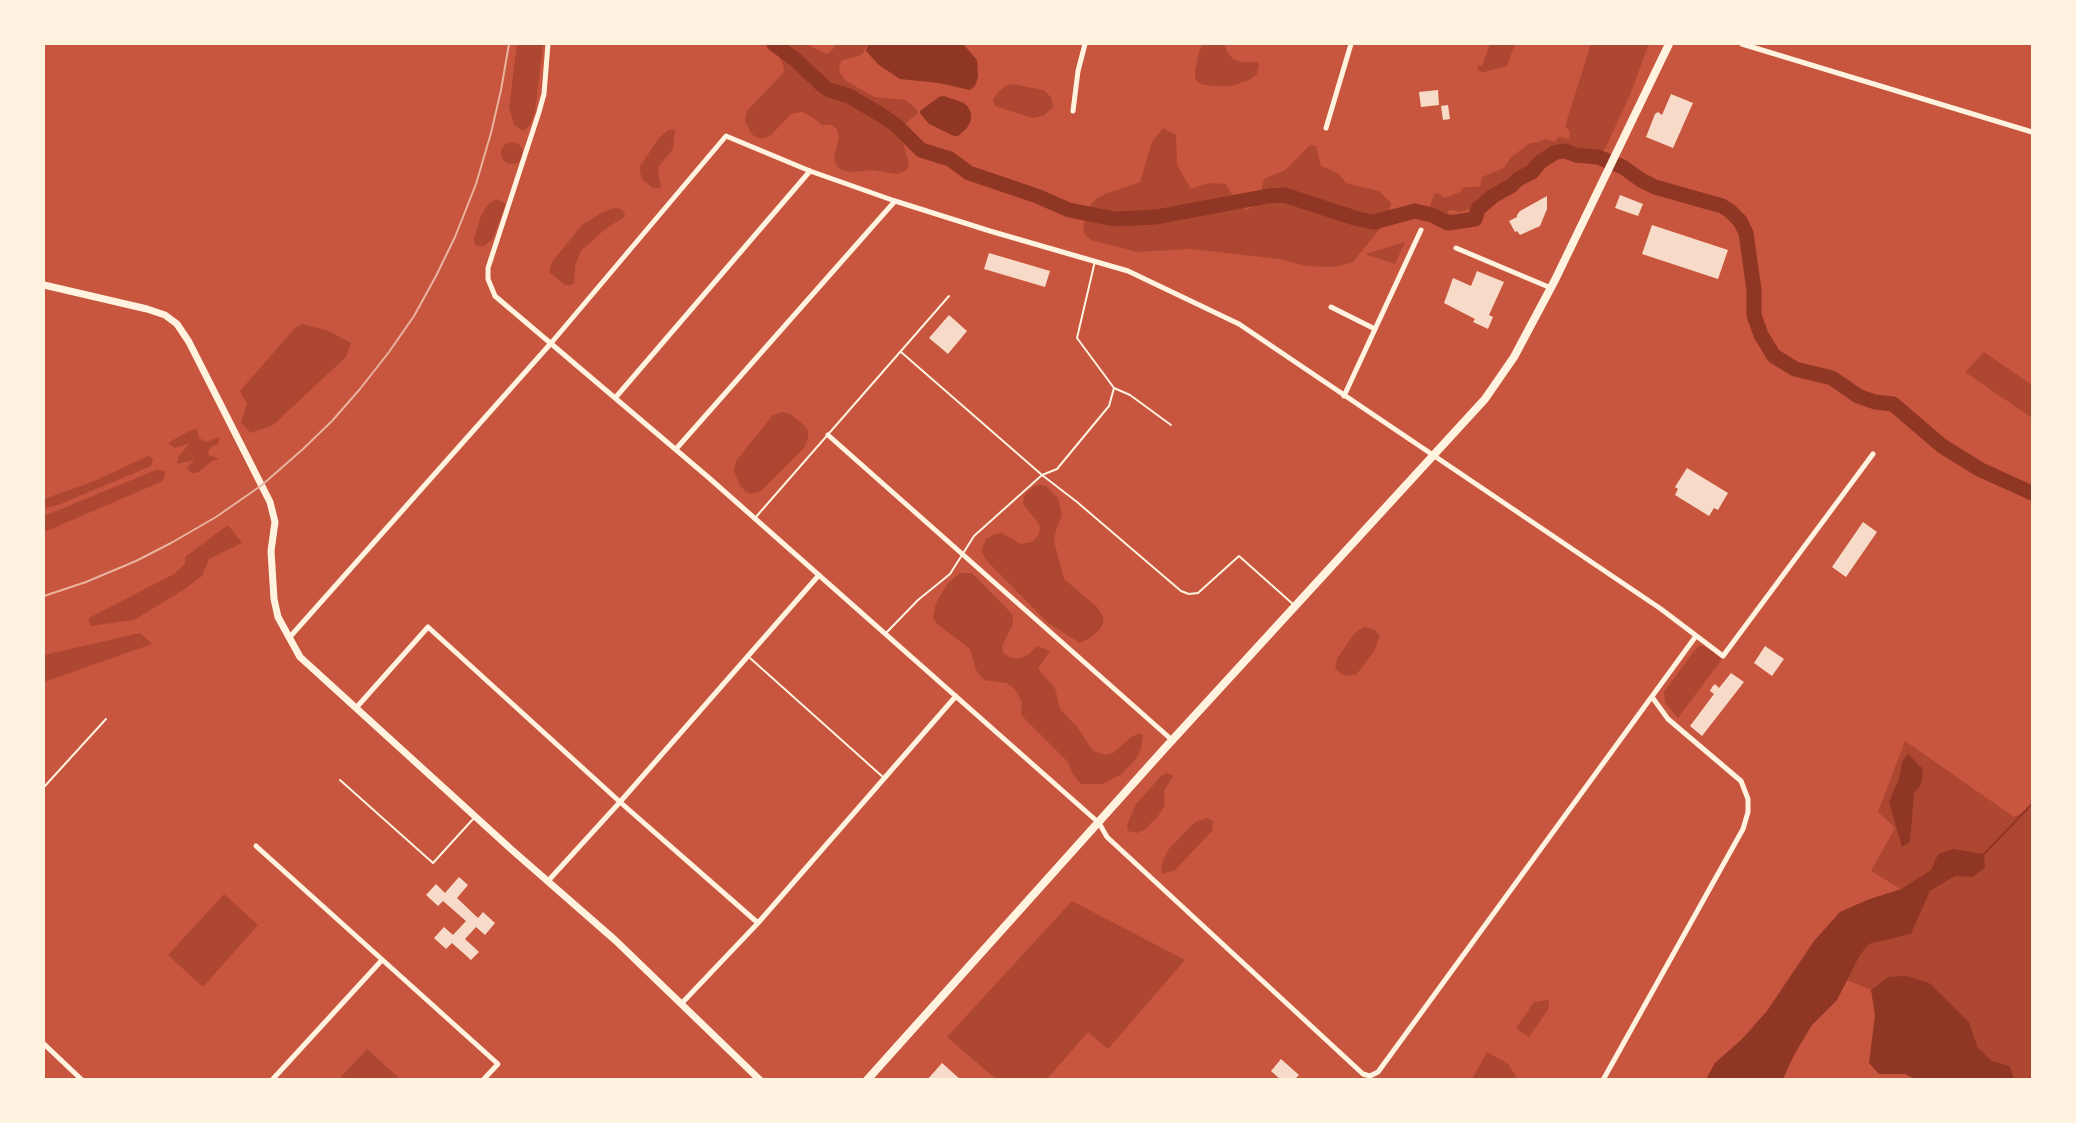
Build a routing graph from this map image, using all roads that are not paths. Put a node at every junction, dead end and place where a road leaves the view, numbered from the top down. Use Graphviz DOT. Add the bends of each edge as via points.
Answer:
graph roads {
  1 [pos="548,44"];
  2 [pos="1085,44"];
  3 [pos="1351,44"];
  4 [pos="1670,44"];
  5 [pos="1742,44"];
  6 [pos="1073,111"];
  7 [pos="1326,128"];
  8 [pos="2032,132"];
  9 [pos="810,171"];
  10 [pos="895,201"];
  11 [pos="1421,230"];
  12 [pos="1456,248"];
  13 [pos="1095,261"];
  14 [pos="44,285"];
  15 [pos="1551,288"];
  16 [pos="949,296"];
  17 [pos="1331,307"];
  18 [pos="1375,329"];
  19 [pos="552,342"];
  20 [pos="901,352"];
  21 [pos="1114,388"];
  22 [pos="1344,396"];
  23 [pos="616,397"];
  24 [pos="1171,425"];
  25 [pos="828,435"];
  26 [pos="676,449"];
  27 [pos="1872,454"];
  28 [pos="1434,456"];
  29 [pos="1042,476"];
  30 [pos="755,518"];
  31 [pos="963,554"];
  32 [pos="819,575"];
  33 [pos="1296,607"];
  34 [pos="886,633"];
  35 [pos="1696,636"];
  36 [pos="289,638"];
  37 [pos="747,656"];
  38 [pos="956,696"];
  39 [pos="1652,697"];
  40 [pos="356,708"];
  41 [pos="106,719"];
  42 [pos="1172,740"];
  43 [pos="885,778"];
  44 [pos="340,780"];
  45 [pos="44,787"];
  46 [pos="620,802"];
  47 [pos="475,816"];
  48 [pos="1099,823"];
  49 [pos="256,846"];
  50 [pos="548,881"];
  51 [pos="758,923"];
  52 [pos="382,960"];
  53 [pos="682,1003"];
  54 [pos="44,1044"];
  55 [pos="82,1080"];
  56 [pos="272,1080"];
  57 [pos="483,1080"];
  58 [pos="760,1080"];
  59 [pos="867,1080"];
  60 [pos="1603,1080"];
  1 -- 19 [label="street" via="540,112 488,273 495,296"];
  2 -- 6 [label="street"];
  3 -- 7 [label="street"];
  4 -- 15 [label="main road"];
  5 -- 8 [label="street"];
  9 -- 10 [label="street"];
  9 -- 19 [label="street" via="726,136"];
  9 -- 23 [label="street"];
  10 -- 13 [label="street"];
  10 -- 26 [label="street"];
  11 -- 18 [label="street"];
  12 -- 15 [label="street"];
  13 -- 21 [label="lane" via="1077,338"];
  13 -- 22 [label="street" via="1148,279 1239,324"];
  14 -- 36 [label="main road" via="147,309 177,324 270,502 275,522 271,551 274,599"];
  15 -- 28 [label="main road" via="1514,358 1485,399"];
  16 -- 20 [label="lane"];
  17 -- 18 [label="street"];
  18 -- 22 [label="street"];
  19 -- 23 [label="street"];
  19 -- 36 [label="street"];
  20 -- 25 [label="lane"];
  20 -- 29 [label="lane"];
  21 -- 24 [label="lane"];
  21 -- 29 [label="lane" via="1109,406 1057,469"];
  22 -- 28 [label="street"];
  23 -- 26 [label="street"];
  25 -- 30 [label="lane"];
  25 -- 31 [label="street"];
  26 -- 30 [label="street"];
  27 -- 35 [label="street" via="1724,656"];
  28 -- 33 [label="main road"];
  28 -- 35 [label="street"];
  29 -- 31 [label="lane" via="974,536"];
  29 -- 33 [label="lane" via="1181,591 1198,593 1239,556"];
  30 -- 32 [label="street"];
  31 -- 34 [label="lane" via="950,574"];
  31 -- 42 [label="street"];
  32 -- 34 [label="street"];
  32 -- 37 [label="street"];
  33 -- 42 [label="main road"];
  34 -- 38 [label="street"];
  35 -- 39 [label="street"];
  36 -- 40 [label="main road" via="300,657"];
  37 -- 43 [label="lane"];
  37 -- 46 [label="street"];
  38 -- 43 [label="street"];
  38 -- 48 [label="street"];
  39 -- 48 [label="street" via="1378,1072 1370,1076 1363,1074 1107,837"];
  39 -- 60 [label="street" via="1668,719 1741,782 1748,799 1748,813 1743,829"];
  40 -- 46 [label="street" via="428,627"];
  40 -- 47 [label="main road"];
  41 -- 45 [label="lane"];
  42 -- 48 [label="main road"];
  43 -- 51 [label="street"];
  44 -- 47 [label="lane" via="433,863"];
  46 -- 50 [label="street"];
  46 -- 51 [label="street"];
  47 -- 50 [label="main road"];
  48 -- 59 [label="main road"];
  49 -- 52 [label="street"];
  50 -- 53 [label="main road"];
  51 -- 53 [label="street"];
  52 -- 56 [label="street"];
  52 -- 57 [label="street" via="498,1064"];
  53 -- 58 [label="main road"];
  54 -- 55 [label="street"];
}
